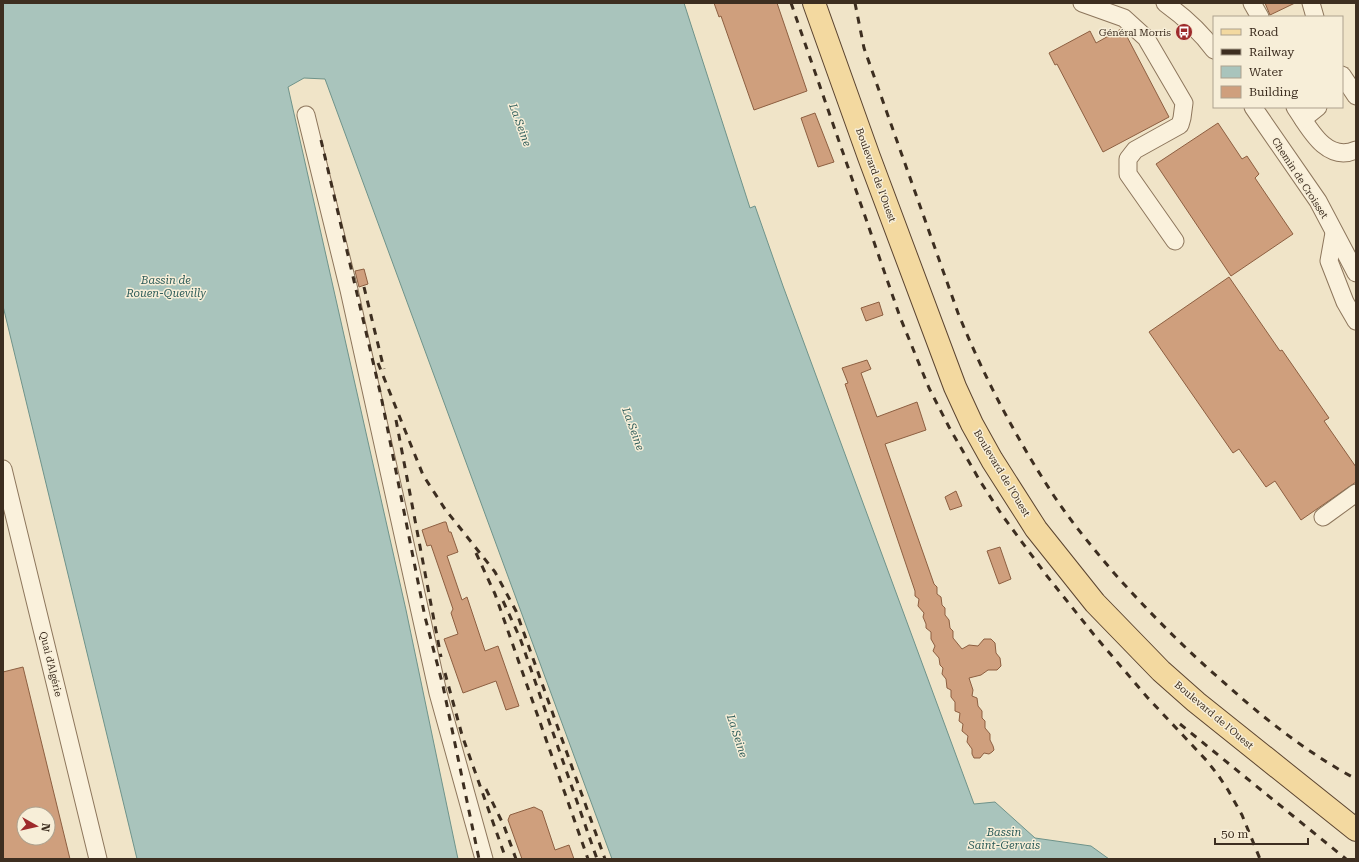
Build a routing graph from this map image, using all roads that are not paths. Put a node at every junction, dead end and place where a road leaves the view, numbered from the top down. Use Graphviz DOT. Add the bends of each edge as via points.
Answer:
graph roads {
  1 [pos="814,3"];
  2 [pos="1082,3"];
  3 [pos="1252,3"];
  4 [pos="1311,3"];
  5 [pos="1175,6"];
  6 [pos="1259,16"];
  7 [pos="1315,16"];
  8 [pos="1212,44"];
  9 [pos="1343,76"];
  10 [pos="1356,96"];
  11 [pos="1254,108"];
  12 [pos="1315,108"];
  13 [pos="1299,113"];
  14 [pos="306,115"];
  15 [pos="1356,150"];
  16 [pos="1334,232"];
  17 [pos="1175,241"];
  18 [pos="1356,273"];
  19 [pos="1356,321"];
  20 [pos="3,469"];
  21 [pos="1356,493"];
  22 [pos="1323,517"];
  23 [pos="466,794"];
  24 [pos="1356,830"];
  25 [pos="98,859"];
  26 [pos="472,859"];
  27 [pos="484,859"];
  1 -- 24 [label="main road, Boulevard de l'Ouest" via="955,387 992,460 1036,529 1095,603 1161,671"];
  2 -- 17 [label="street" via="1124,18 1146,38 1184,103 1180,125 1135,150 1128,159 1128,174"];
  3 -- 6 [label="street"];
  4 -- 7 [label="street"];
  5 -- 8 [label="street"];
  9 -- 10 [label="street"];
  11 -- 16 [label="street, Chemin de Croisset" via="1318,201"];
  12 -- 13 [label="street"];
  13 -- 15 [label="street" via="1324,146 1335,152 1348,153"];
  14 -- 23 [label="street" via="349,290 438,694"];
  16 -- 18 [label="street, Chemin de Croisset"];
  16 -- 19 [label="street" via="1328,261"];
  20 -- 25 [label="street, Quai d'Algérie"];
  21 -- 22 [label="street"];
  23 -- 26 [label="street"];
  23 -- 27 [label="street"];
}
